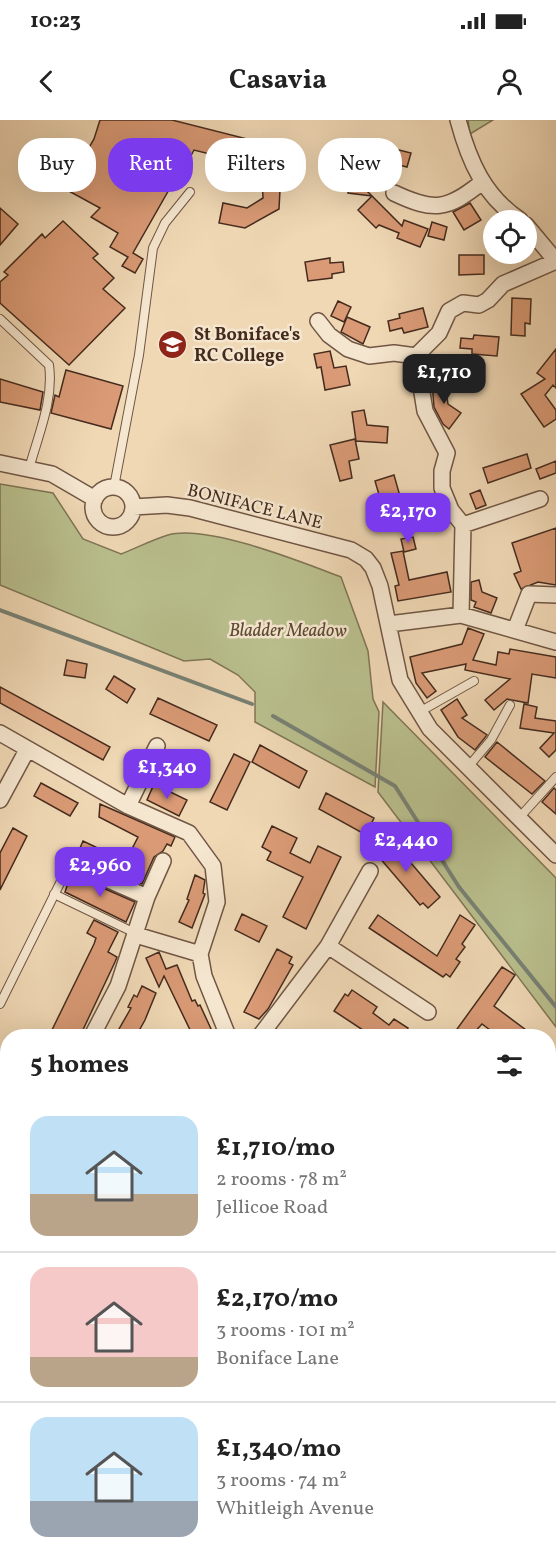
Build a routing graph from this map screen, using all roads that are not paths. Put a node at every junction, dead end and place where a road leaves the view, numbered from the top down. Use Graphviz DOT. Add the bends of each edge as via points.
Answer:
graph roads {
  1 [pos="458,120"];
  2 [pos="481,183"];
  3 [pos="190,192"];
  4 [pos="394,193"];
  5 [pos="504,210"];
  6 [pos="537,238"];
  7 [pos="556,261"];
  8 [pos="0,319"];
  9 [pos="318,321"];
  10 [pos="416,356"];
  11 [pos="0,463"];
  12 [pos="28,469"];
  13 [pos="114,487"];
  14 [pos="95,499"];
  15 [pos="540,499"];
  16 [pos="133,507"];
  17 [pos="463,525"];
  18 [pos="556,595"];
  19 [pos="460,615"];
  20 [pos="389,624"];
  21 [pos="515,630"];
  22 [pos="556,642"];
  23 [pos="474,681"];
  24 [pos="510,705"];
  25 [pos="421,711"];
  26 [pos="0,733"];
  27 [pos="157,746"];
  28 [pos="27,750"];
  29 [pos="468,766"];
  30 [pos="556,777"];
  31 [pos="0,800"];
  32 [pos="128,806"];
  33 [pos="519,818"];
  34 [pos="554,850"];
  35 [pos="163,861"];
  36 [pos="70,862"];
  37 [pos="370,871"];
  38 [pos="54,894"];
  39 [pos="147,897"];
  40 [pos="137,934"];
  41 [pos="328,946"];
  42 [pos="200,954"];
  43 [pos="0,1004"];
  44 [pos="428,1012"];
  45 [pos="96,1029"];
  46 [pos="225,1029"];
  47 [pos="265,1029"];
  1 -- 2 [label="street"];
  2 -- 4 [label="street" via="461,199 442,207 417,204"];
  2 -- 5 [label="street"];
  3 -- 13 [label="lane" via="165,223 153,248 139,355"];
  6 -- 7 [label="street"];
  7 -- 10 [label="street" via="502,284 479,305 463,303 449,311 439,333"];
  8 -- 12 [label="lane" via="49,365 48,399"];
  9 -- 10 [label="street" via="348,349 369,356"];
  10 -- 17 [label="street" via="425,411 447,453 442,488 451,510"];
  11 -- 12 [label="street"];
  12 -- 14 [label="street" via="52,474"];
  13 -- 14 [label="street" via="102,490"];
  13 -- 16 [label="street" via="126,492"];
  14 -- 16 [label="street" via="95,514 106,525 122,524"];
  15 -- 17 [label="street"];
  16 -- 20 [label="street, BONIFACE LANE" via="190,508 351,550 373,568"];
  17 -- 19 [label="street"];
  18 -- 21 [label="street" via="529,594"];
  19 -- 20 [label="street"];
  19 -- 21 [label="street"];
  20 -- 25 [label="street, BONIFACE LANE" via="400,680"];
  21 -- 22 [label="street"];
  23 -- 25 [label="lane"];
  24 -- 29 [label="lane" via="491,740"];
  25 -- 29 [label="street, BONIFACE LANE" via="430,729"];
  26 -- 28 [label="street"];
  27 -- 32 [label="street"];
  28 -- 31 [label="street"];
  28 -- 32 [label="street"];
  29 -- 33 [label="street, BONIFACE LANE"];
  30 -- 33 [label="lane"];
  32 -- 42 [label="street" via="189,833 213,866 217,902"];
  33 -- 34 [label="street, BONIFACE LANE"];
  35 -- 39 [label="street"];
  36 -- 38 [label="lane"];
  36 -- 39 [label="street"];
  37 -- 41 [label="street"];
  38 -- 40 [label="lane"];
  38 -- 43 [label="lane"];
  39 -- 40 [label="street"];
  40 -- 42 [label="street"];
  40 -- 45 [label="street" via="118,986"];
  41 -- 44 [label="street"];
  41 -- 47 [label="street"];
  42 -- 46 [label="street" via="204,976"];
}
